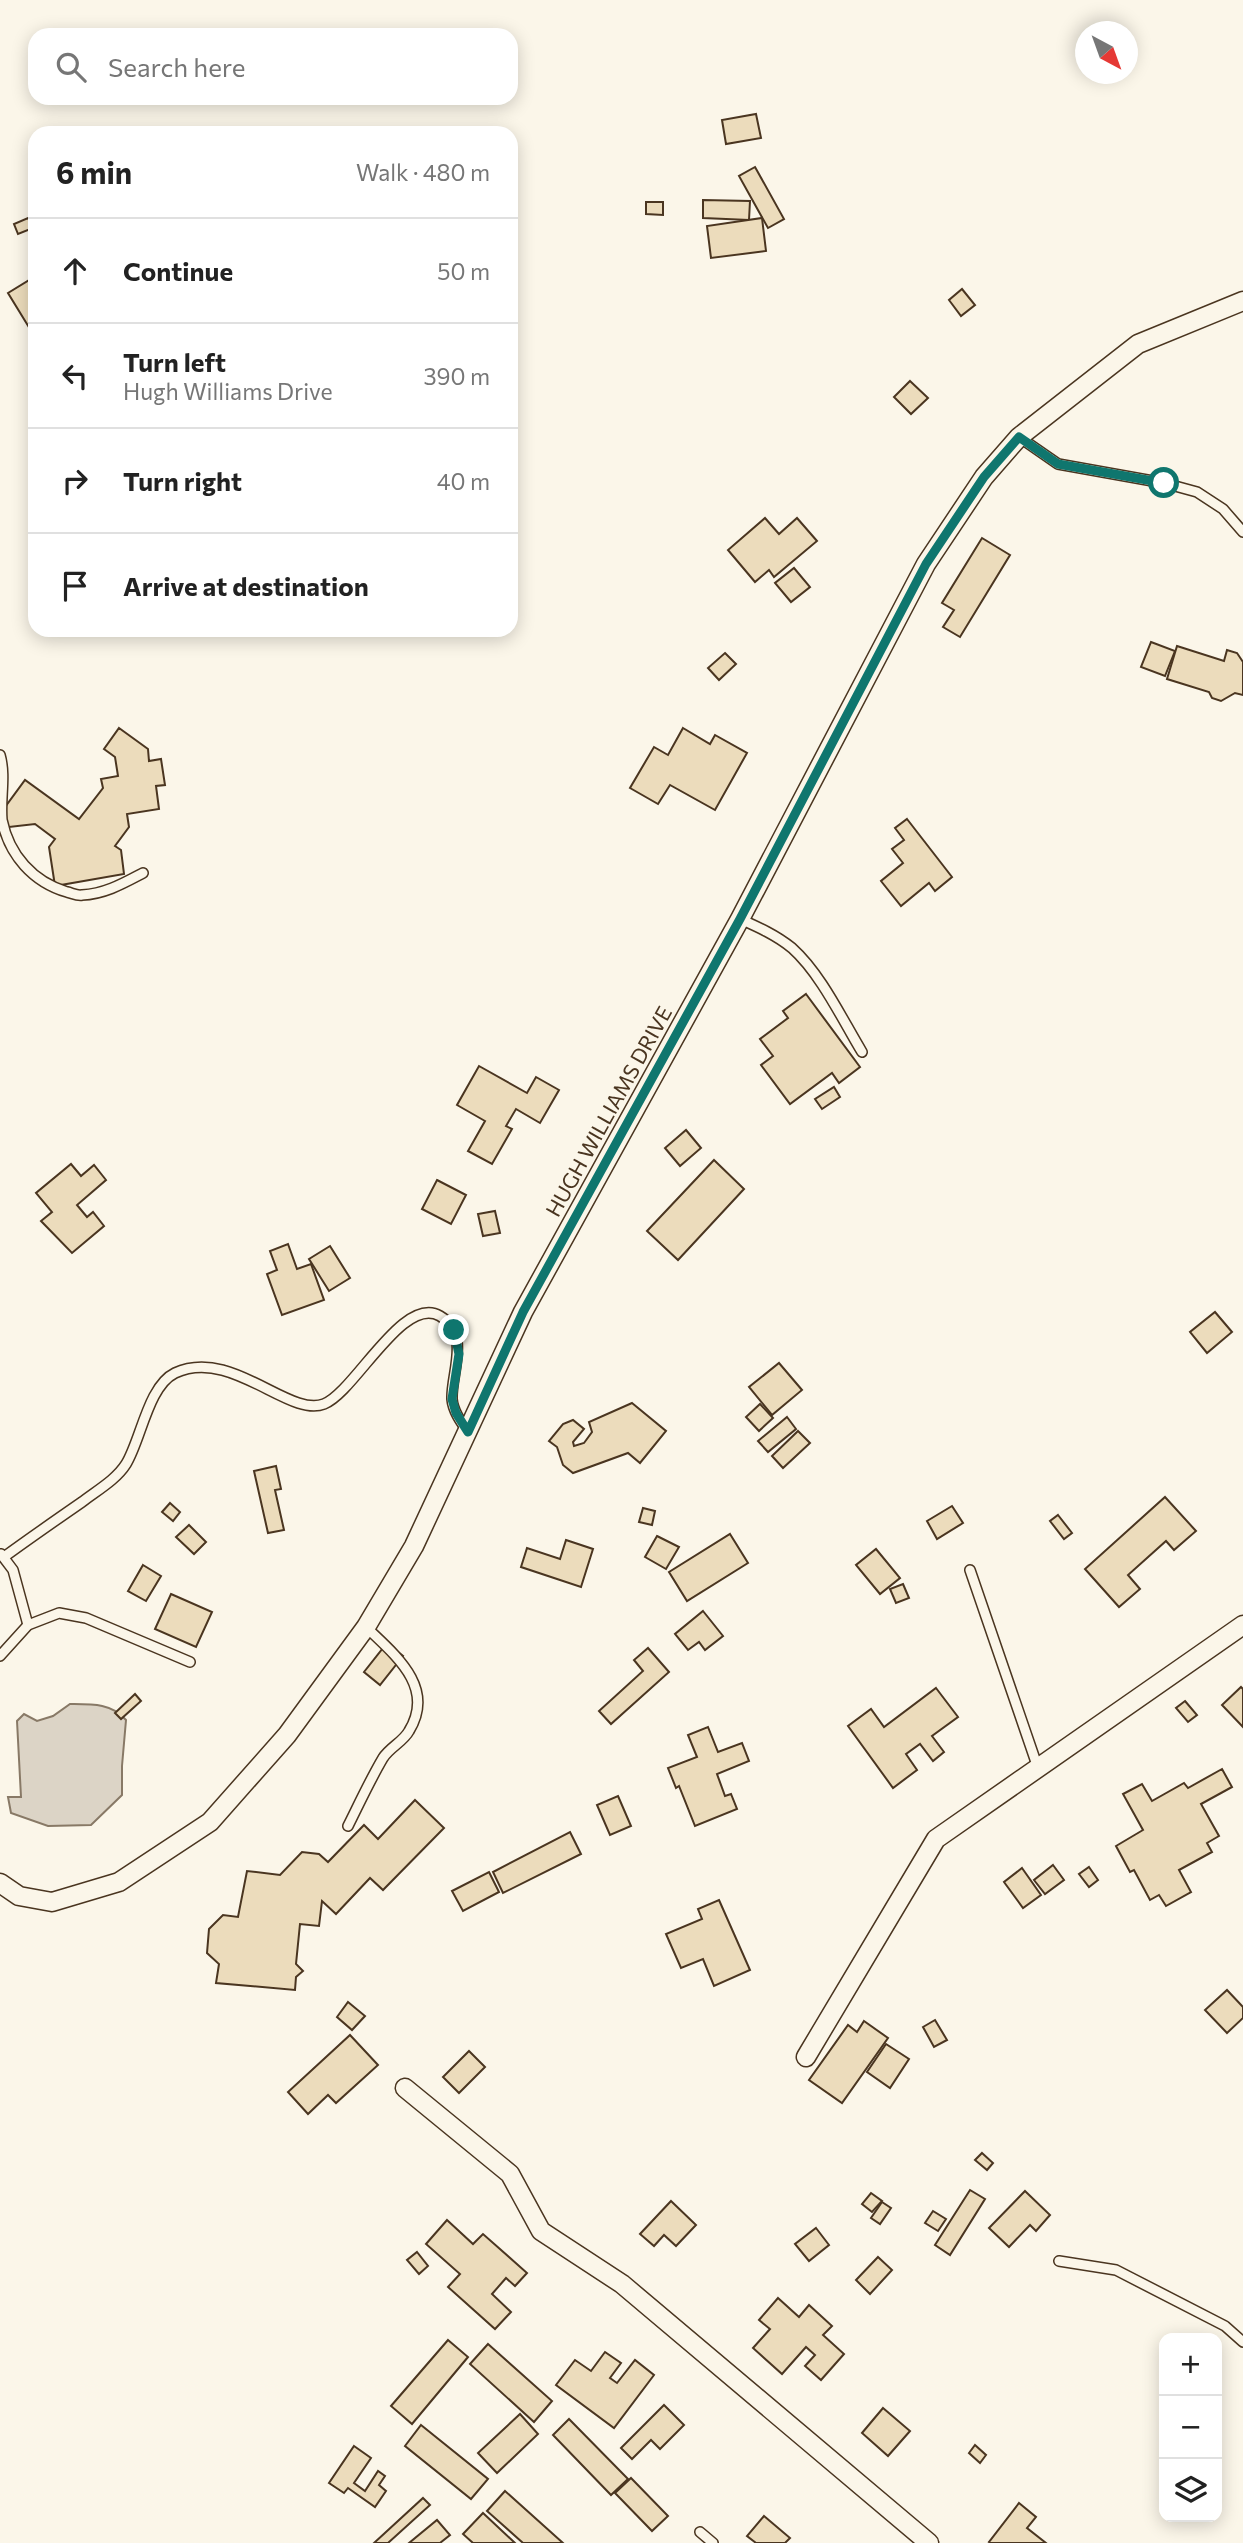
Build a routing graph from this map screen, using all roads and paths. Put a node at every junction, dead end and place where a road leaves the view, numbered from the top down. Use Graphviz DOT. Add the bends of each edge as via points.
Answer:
graph roads {
  1 [pos="1243,301"];
  2 [pos="1019,437"];
  3 [pos="1243,532"];
  4 [pos="0,755"];
  5 [pos="143,873"];
  6 [pos="740,919"];
  7 [pos="862,1052"];
  8 [pos="468,1432"];
  9 [pos="2,1555"];
  10 [pos="970,1570"];
  11 [pos="29,1625"];
  12 [pos="1243,1625"];
  13 [pos="366,1627"];
  14 [pos="0,1656"];
  15 [pos="190,1662"];
  16 [pos="1038,1768"];
  17 [pos="348,1826"];
  18 [pos="0,1883"];
  19 [pos="806,2057"];
  20 [pos="405,2088"];
  21 [pos="1059,2261"];
  22 [pos="1243,2342"];
  23 [pos="700,2532"];
  24 [pos="713,2543"];
  25 [pos="929,2543"];
  1 -- 2 [label="street, HUGH WILLIAMS DRIVE" via="1138,344"];
  2 -- 3 [label="lane" via="1058,464 1197,492 1223,509"];
  2 -- 6 [label="street, HUGH WILLIAMS DRIVE" via="984,477 926,564"];
  4 -- 5 [label="lane" via="4,767 2,818 9,844 22,864 49,887 80,896 110,890"];
  6 -- 7 [label="lane" via="793,949 822,986"];
  6 -- 8 [label="street, HUGH WILLIAMS DRIVE" via="523,1312"];
  8 -- 9 [label="lane" via="452,1399 459,1354 454,1330 440,1315 426,1313 397,1327 338,1396 323,1405 307,1407 234,1374 204,1366 176,1373 161,1382 126,1465 109,1482"];
  8 -- 13 [label="street, HUGH WILLIAMS DRIVE" via="414,1546"];
  9 -- 11 [label="lane" via="13,1570"];
  10 -- 16 [label="lane"];
  11 -- 14 [label="lane"];
  11 -- 15 [label="lane" via="59,1613 86,1618"];
  12 -- 16 [label="street"];
  13 -- 17 [label="lane" via="403,1663 414,1680 418,1699 415,1721 384,1757"];
  13 -- 18 [label="street, HUGH WILLIAMS DRIVE" via="287,1735 210,1822 119,1882 52,1902 19,1896"];
  16 -- 19 [label="street" via="936,1839"];
  20 -- 25 [label="street" via="510,2174 541,2231 622,2284"];
  21 -- 22 [label="lane" via="1116,2270 1225,2326"];
  23 -- 24 [label="lane"];
}
